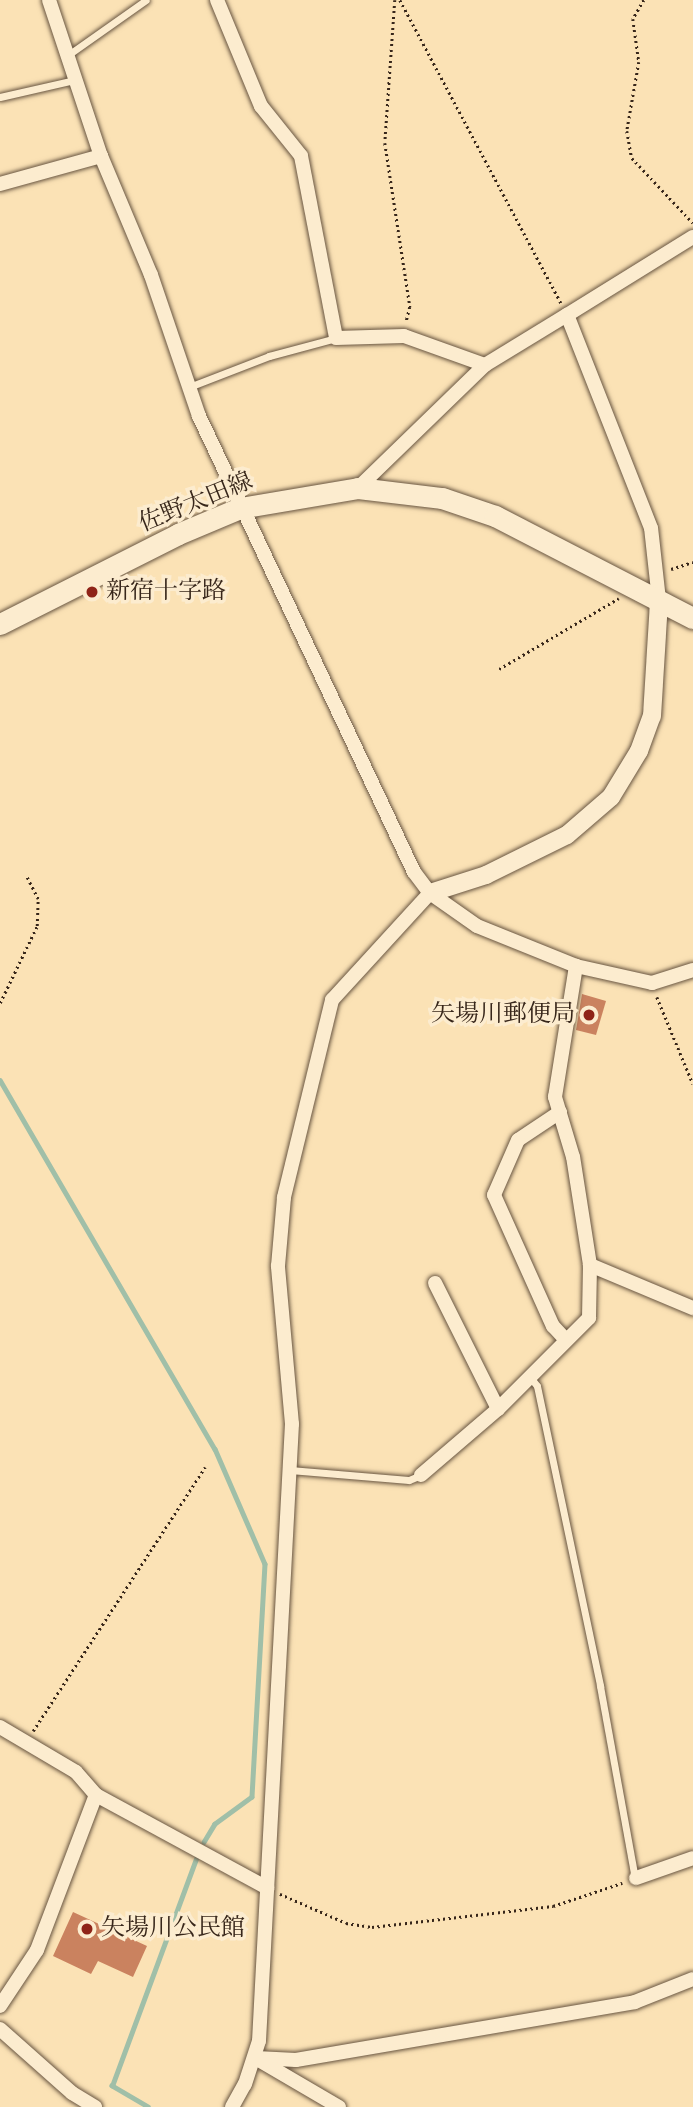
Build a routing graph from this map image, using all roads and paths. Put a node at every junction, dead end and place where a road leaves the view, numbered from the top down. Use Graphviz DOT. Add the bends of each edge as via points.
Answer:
graph roads {
  1 [pos="49,0"];
  2 [pos="146,0"];
  3 [pos="217,0"];
  4 [pos="395,0"];
  5 [pos="400,0"];
  6 [pos="644,0"];
  7 [pos="68,55"];
  8 [pos="76,80"];
  9 [pos="0,97"];
  10 [pos="101,156"];
  11 [pos="0,184"];
  12 [pos="693,223"];
  13 [pos="693,237"];
  14 [pos="568,316"];
  15 [pos="404,336"];
  16 [pos="336,338"];
  17 [pos="485,365"];
  18 [pos="189,387"];
  19 [pos="358,488"];
  20 [pos="240,508"];
  21 [pos="693,562"];
  22 [pos="670,569"];
  23 [pos="626,581"];
  24 [pos="659,600"];
  25 [pos="693,618"];
  26 [pos="0,624"];
  27 [pos="499,669"];
  28 [pos="26,875"];
  29 [pos="430,893"];
  30 [pos="576,966"];
  31 [pos="693,970"];
  32 [pos="652,983"];
  33 [pos="0,1003"];
  34 [pos="693,1084"];
  35 [pos="560,1112"];
  36 [pos="590,1265"];
  37 [pos="435,1283"];
  38 [pos="693,1308"];
  39 [pos="565,1339"];
  40 [pos="530,1377"];
  41 [pos="498,1409"];
  42 [pos="205,1467"];
  43 [pos="290,1471"];
  44 [pos="421,1475"];
  45 [pos="0,1727"];
  46 [pos="26,1743"];
  47 [pos="96,1795"];
  48 [pos="693,1858"];
  49 [pos="636,1878"];
  50 [pos="267,1888"];
  51 [pos="693,1979"];
  52 [pos="3,1997"];
  53 [pos="0,2029"];
  54 [pos="256,2058"];
  55 [pos="95,2107"];
  56 [pos="232,2107"];
  57 [pos="339,2107"];
  1 -- 7 [label="street"];
  2 -- 7 [label="lane"];
  3 -- 16 [label="street" via="261,106 301,156"];
  4 -- 15 [label="path" via="385,143 410,307"];
  5 -- 14 [label="path"];
  6 -- 12 [label="path" via="633,19 639,62 627,131 632,158"];
  7 -- 8 [label="street"];
  8 -- 9 [label="lane"];
  8 -- 10 [label="street"];
  10 -- 11 [label="street"];
  10 -- 18 [label="street" via="151,275"];
  13 -- 14 [label="street"];
  14 -- 17 [label="street"];
  14 -- 24 [label="street" via="651,528"];
  15 -- 16 [label="street"];
  15 -- 17 [label="street"];
  16 -- 18 [label="lane" via="269,356"];
  17 -- 19 [label="street"];
  18 -- 20 [label="street"];
  19 -- 20 [label="main road, 佐野太田線" via="325,490"];
  19 -- 23 [label="main road, 佐野太田線" via="442,498 495,516"];
  20 -- 26 [label="main road, 佐野太田線" via="178,534"];
  20 -- 29 [label="street" via="402,849"];
  21 -- 22 [label="path"];
  23 -- 24 [label="main road, 佐野太田線"];
  23 -- 27 [label="path" via="617,603"];
  24 -- 25 [label="main road, 佐野太田線"];
  24 -- 29 [label="street" via="652,716 639,751 611,797 567,835 486,875"];
  28 -- 33 [label="path" via="38,898 37,926"];
  29 -- 30 [label="street" via="477,926"];
  29 -- 43 [label="street" via="332,1000 294,1153 280,1222 278,1266 291,1385"];
  30 -- 32 [label="street"];
  30 -- 35 [label="street" via="555,1097"];
  31 -- 32 [label="street"];
  32 -- 34 [label="path"];
  35 -- 36 [label="street" via="573,1157"];
  35 -- 39 [label="street" via="518,1140 494,1195 553,1326"];
  36 -- 38 [label="street"];
  36 -- 39 [label="street" via="589,1318"];
  37 -- 41 [label="street"];
  39 -- 40 [label="street"];
  40 -- 41 [label="street"];
  40 -- 49 [label="lane" via="537,1386"];
  41 -- 44 [label="street"];
  42 -- 46 [label="path"];
  43 -- 44 [label="lane" via="409,1480"];
  43 -- 50 [label="street"];
  45 -- 46 [label="street"];
  46 -- 47 [label="street" via="76,1772"];
  47 -- 50 [label="street"];
  47 -- 52 [label="street" via="50,1921"];
  48 -- 49 [label="street"];
  49 -- 50 [label="path" via="554,1906 372,1927 346,1923"];
  50 -- 54 [label="street"];
  51 -- 54 [label="street" via="635,2002 296,2060"];
  53 -- 55 [label="street" via="72,2093"];
  54 -- 56 [label="street"];
  54 -- 57 [label="street"];
}
